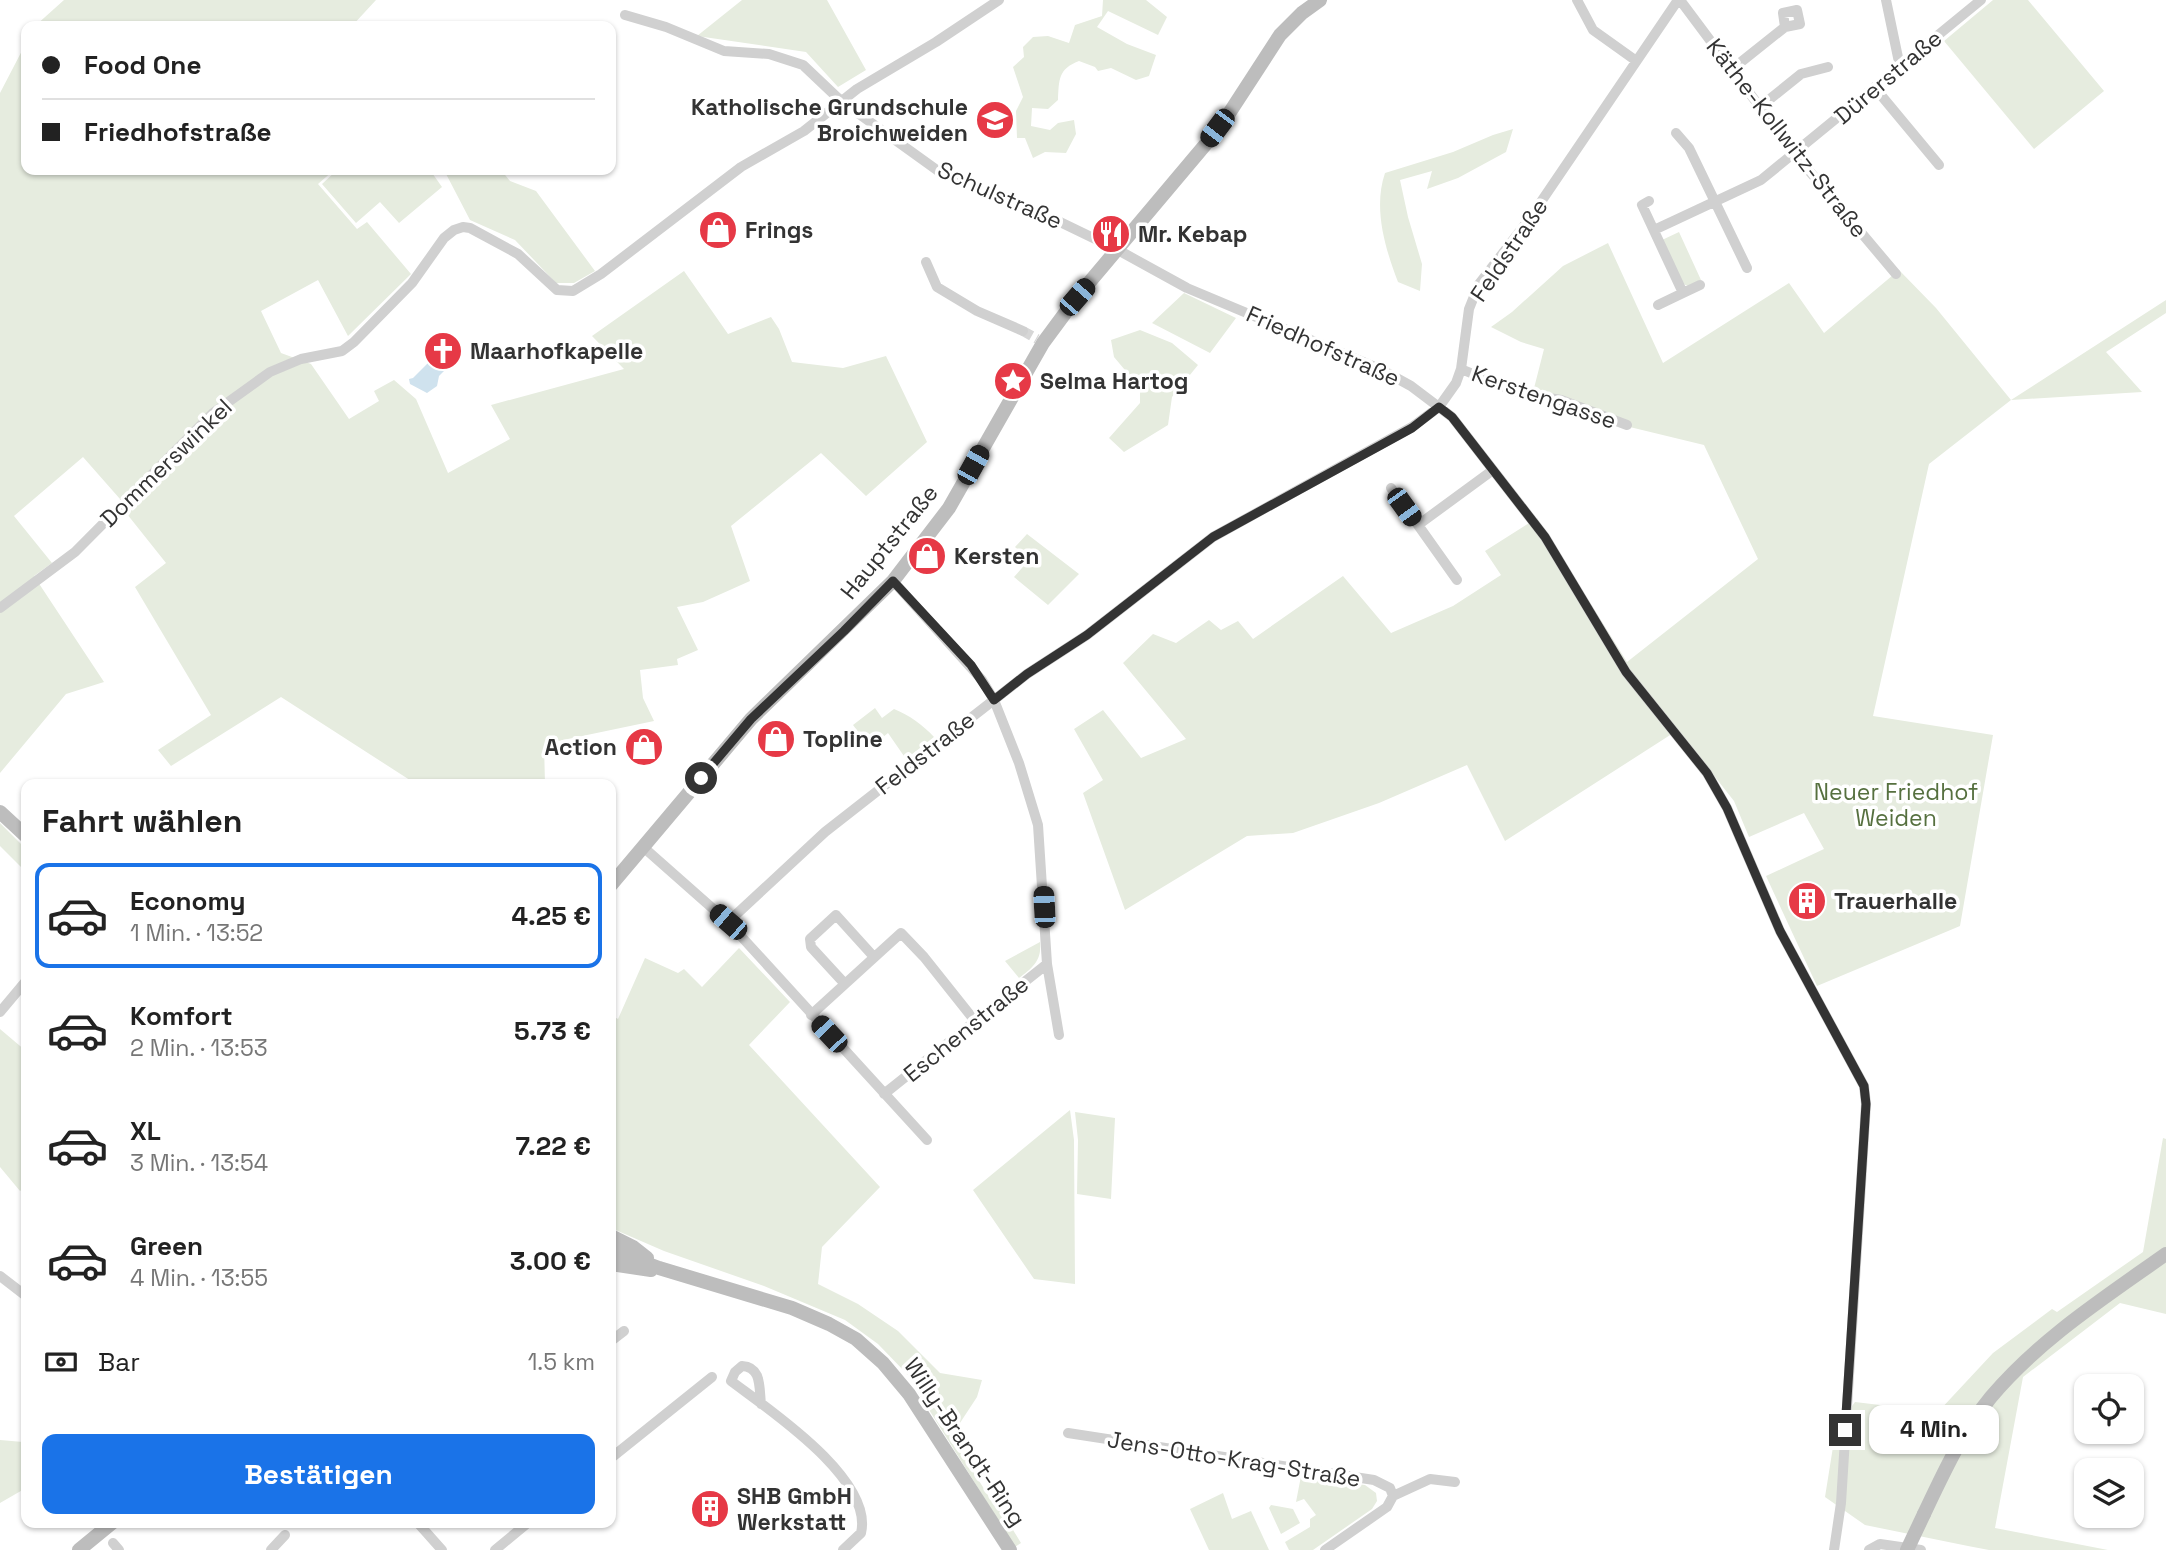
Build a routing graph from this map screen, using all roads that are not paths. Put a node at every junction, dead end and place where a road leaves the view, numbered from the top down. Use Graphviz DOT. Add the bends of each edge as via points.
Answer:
graph roads {
  1 [pos="999,0"];
  2 [pos="1320,0"];
  3 [pos="1577,0"];
  4 [pos="1679,0"];
  5 [pos="1886,0"];
  6 [pos="1980,1"];
  7 [pos="625,15"];
  8 [pos="1785,27"];
  9 [pos="1635,60"];
  10 [pos="1900,67"];
  11 [pos="1828,68"];
  12 [pos="1731,70"];
  13 [pos="1875,88"];
  14 [pos="841,101"];
  15 [pos="1760,107"];
  16 [pos="1676,133"];
  17 [pos="1795,154"];
  18 [pos="1938,165"];
  19 [pos="1649,201"];
  20 [pos="1714,202"];
  21 [pos="1654,230"];
  22 [pos="1118,250"];
  23 [pos="926,262"];
  24 [pos="1747,268"];
  25 [pos="1896,274"];
  26 [pos="1700,285"];
  27 [pos="1683,293"];
  28 [pos="1658,305"];
  29 [pos="1023,331"];
  30 [pos="1461,369"];
  31 [pos="1439,407"];
  32 [pos="1627,425"];
  33 [pos="1493,470"];
  34 [pos="1391,488"];
  35 [pos="1418,526"];
  36 [pos="1457,580"];
  37 [pos="893,581"];
  38 [pos="0,608"];
  39 [pos="994,700"];
  40 [pos="0,813"];
  41 [pos="21,832"];
  42 [pos="642,846"];
  43 [pos="616,879"];
  44 [pos="728,922"];
  45 [pos="874,957"];
  46 [pos="1048,964"];
  47 [pos="845,984"];
  48 [pos="21,987"];
  49 [pos="0,1012"];
  50 [pos="811,1015"];
  51 [pos="975,1021"];
  52 [pos="1059,1035"];
  53 [pos="884,1094"];
  54 [pos="927,1140"];
  55 [pos="616,1238"];
  56 [pos="616,1252"];
  57 [pos="2166,1254"];
  58 [pos="616,1265"];
  59 [pos="659,1268"];
  60 [pos="676,1273"];
  61 [pos="0,1276"];
  62 [pos="21,1292"];
  63 [pos="624,1331"];
  64 [pos="616,1337"];
  65 [pos="712,1377"];
  66 [pos="761,1404"];
  67 [pos="1068,1433"];
  68 [pos="616,1454"];
  69 [pos="1455,1482"];
  70 [pos="1393,1496"];
  71 [pos="106,1528"];
  72 [pos="422,1528"];
  73 [pos="522,1528"];
  74 [pos="285,1535"];
  75 [pos="79,1550"];
  76 [pos="271,1550"];
  77 [pos="442,1550"];
  78 [pos="495,1550"];
  79 [pos="843,1550"];
  80 [pos="1010,1550"];
  81 [pos="1325,1550"];
  82 [pos="1834,1550"];
  83 [pos="1869,1550"];
  84 [pos="1907,1550"];
  85 [pos="1921,1550"];
  1 -- 14 [label="street, Dommerswinkel"];
  2 -- 22 [label="main road, Hauptstraße" via="1280,36 1230,112"];
  3 -- 9 [label="street" via="1593,30"];
  4 -- 9 [label="street, Feldstraße"];
  4 -- 12 [label="street, Käthe-Kollwitz-Straße"];
  5 -- 10 [label="street"];
  6 -- 10 [label="street, Dürerstraße"];
  7 -- 14 [label="street, Schulstraße" via="724,51 795,61"];
  8 -- 12 [label="street"];
  9 -- 30 [label="street, Feldstraße" via="1531,218 1479,284 1469,309"];
  10 -- 13 [label="street, Dürerstraße"];
  11 -- 15 [label="street" via="1801,74"];
  12 -- 15 [label="street, Käthe-Kollwitz-Straße"];
  13 -- 17 [label="street, Dürerstraße"];
  13 -- 18 [label="street"];
  14 -- 22 [label="street, Schulstraße" via="941,173"];
  14 -- 38 [label="street, Dommerswinkel" via="804,131 741,167 573,291 557,290 518,254 470,228 454,230 412,283 355,342 342,351 301,359 270,372 222,405 75,552"];
  15 -- 17 [label="street, Käthe-Kollwitz-Straße"];
  16 -- 20 [label="street" via="1689,148"];
  17 -- 20 [label="street, Dürerstraße" via="1761,180"];
  17 -- 25 [label="street, Käthe-Kollwitz-Straße"];
  19 -- 21 [label="street" via="1642,205"];
  20 -- 21 [label="street, Dürerstraße"];
  20 -- 24 [label="street"];
  21 -- 27 [label="street"];
  22 -- 31 [label="street, Friedhofstraße" via="1187,288 1380,369"];
  22 -- 37 [label="main road, Hauptstraße" via="1040,341 949,508"];
  23 -- 29 [label="street" via="937,287"];
  26 -- 27 [label="street"];
  27 -- 28 [label="street"];
  30 -- 31 [label="street, Feldstraße"];
  30 -- 32 [label="street, Kerstengasse" via="1519,393 1561,400"];
  31 -- 33 [label="street, Friedhofstraße"];
  31 -- 39 [label="street, Feldstraße" via="1412,428 1213,537"];
  33 -- 35 [label="street"];
  33 -- 82 [label="street, Friedhofstraße" via="1545,537 1626,672 1707,773 1780,931 1864,1086 1841,1503"];
  34 -- 35 [label="street"];
  35 -- 36 [label="street"];
  37 -- 39 [label="street" via="971,665"];
  37 -- 42 [label="main road, Hauptstraße" via="751,719"];
  39 -- 44 [label="street, Feldstraße" via="825,832"];
  39 -- 46 [label="street" via="1038,825"];
  40 -- 41 [label="main road"];
  42 -- 43 [label="main road, Hauptstraße"];
  42 -- 44 [label="street"];
  44 -- 50 [label="street"];
  45 -- 47 [label="street"];
  45 -- 47 [label="street" via="836,915 827,923 810,939 811,947"];
  45 -- 51 [label="street" via="901,933"];
  46 -- 51 [label="street, Eschenstraße"];
  46 -- 52 [label="street"];
  47 -- 50 [label="street"];
  48 -- 49 [label="street"];
  50 -- 53 [label="street"];
  51 -- 53 [label="street, Eschenstraße"];
  53 -- 54 [label="street"];
  55 -- 59 [label="main road"];
  56 -- 59 [label="main road, Willy-Brandt-Ring"];
  57 -- 84 [label="main road, bridge" via="2047,1340 1991,1398 1959,1444"];
  58 -- 60 [label="main road"];
  59 -- 60 [label="main road, Willy-Brandt-Ring"];
  60 -- 80 [label="main road, Willy-Brandt-Ring" via="792,1308 829,1324 871,1351 909,1394"];
  61 -- 62 [label="street"];
  63 -- 64 [label="street"];
  65 -- 68 [label="street"];
  66 -- 79 [label="street" via="829,1460 855,1499 863,1521 861,1533"];
  67 -- 70 [label="street, Jens-Otto-Krag-Straße" via="1374,1480 1390,1488"];
  69 -- 70 [label="street, Jens-Otto-Krag-Straße" via="1430,1479"];
  70 -- 81 [label="street, Jens-Otto-Krag-Straße" via="1387,1507"];
  71 -- 75 [label="main road"];
  72 -- 77 [label="street"];
  73 -- 78 [label="street"];
  74 -- 76 [label="street"];
  83 -- 85 [label="street" via="1880,1544"];
}
